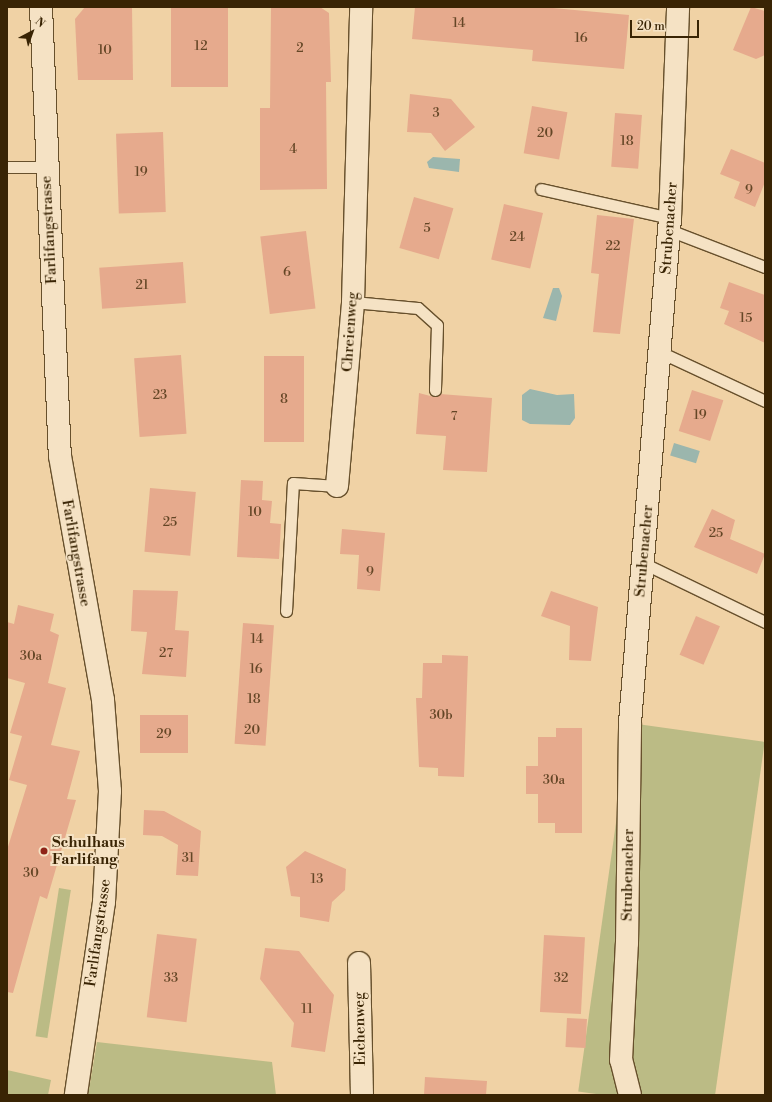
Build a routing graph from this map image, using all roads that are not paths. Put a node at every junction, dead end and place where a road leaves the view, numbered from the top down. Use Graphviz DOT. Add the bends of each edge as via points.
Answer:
graph roads {
  1 [pos="41,7"];
  2 [pos="361,7"];
  3 [pos="678,7"];
  4 [pos="7,167"];
  5 [pos="46,167"];
  6 [pos="541,188"];
  7 [pos="670,224"];
  8 [pos="765,267"];
  9 [pos="353,302"];
  10 [pos="660,352"];
  11 [pos="435,390"];
  12 [pos="765,401"];
  13 [pos="337,486"];
  14 [pos="643,563"];
  15 [pos="286,611"];
  16 [pos="765,622"];
  17 [pos="359,963"];
  18 [pos="76,1095"];
  19 [pos="362,1095"];
  20 [pos="630,1095"];
  1 -- 5 [label="street, Farlifangstrasse"];
  2 -- 9 [label="street, Chreienweg"];
  3 -- 7 [label="street, Strubenacher"];
  4 -- 5 [label="lane"];
  5 -- 18 [label="street, Farlifangstrasse" via="60,456 103,700 110,791 104,902"];
  6 -- 7 [label="lane"];
  7 -- 8 [label="lane"];
  7 -- 10 [label="street, Strubenacher"];
  9 -- 11 [label="lane" via="418,308 437,325"];
  9 -- 13 [label="street, Chreienweg"];
  10 -- 12 [label="lane"];
  10 -- 14 [label="street, Strubenacher"];
  13 -- 15 [label="lane, Chreienweg" via="294,483"];
  14 -- 16 [label="lane"];
  14 -- 20 [label="street, Strubenacher" via="630,723 627,943 621,1060"];
  17 -- 19 [label="street, Eichenweg"];
}
